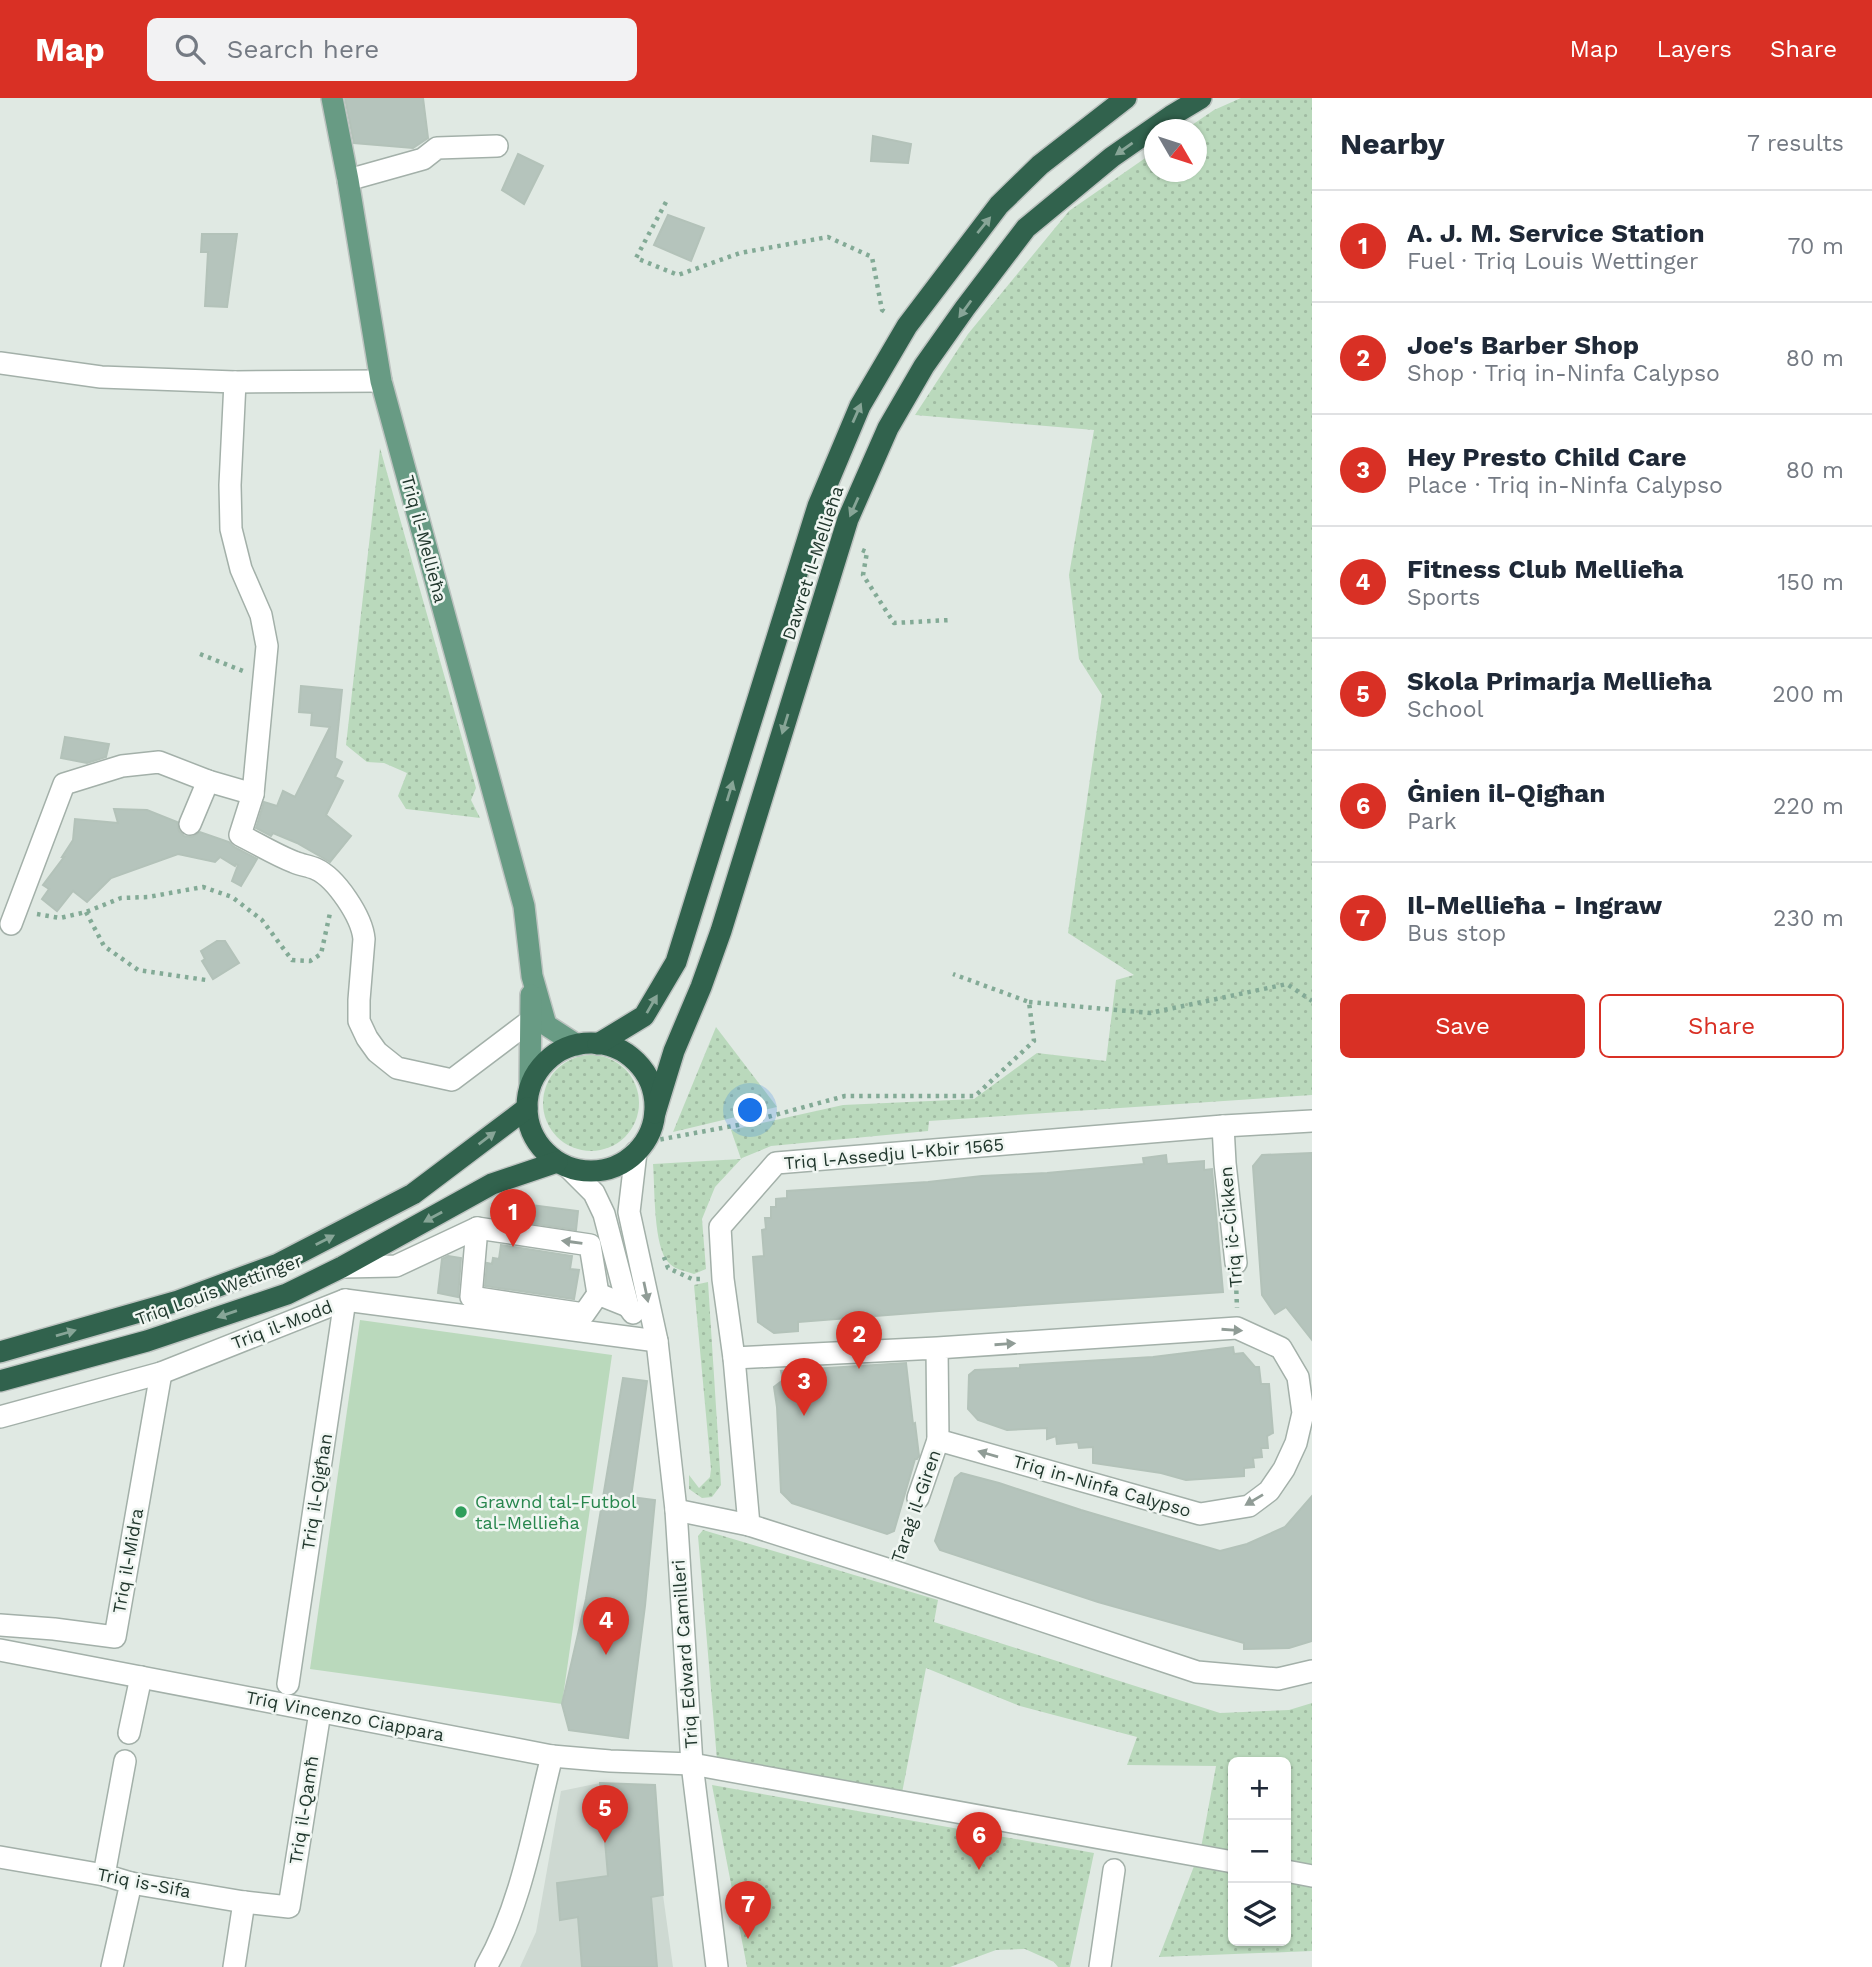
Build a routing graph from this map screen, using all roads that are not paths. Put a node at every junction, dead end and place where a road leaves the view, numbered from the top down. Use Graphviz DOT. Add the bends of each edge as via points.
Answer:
graph roads {
  1 [pos="332,98"];
  2 [pos="1126,98"];
  3 [pos="1201,98"];
  4 [pos="497,146"];
  5 [pos="348,180"];
  6 [pos="0,363"];
  7 [pos="381,381"];
  8 [pos="235,382"];
  9 [pos="112,752"];
  10 [pos="159,762"];
  11 [pos="208,781"];
  12 [pos="253,794"];
  13 [pos="190,824"];
  14 [pos="13,918"];
  15 [pos="532,976"];
  16 [pos="530,1021"];
  17 [pos="588,1044"];
  18 [pos="528,1098"];
  19 [pos="655,1113"];
  20 [pos="1312,1121"];
  21 [pos="1223,1126"];
  22 [pos="640,1147"];
  23 [pos="564,1166"];
  24 [pos="477,1228"];
  25 [pos="1236,1263"];
  26 [pos="342,1267"];
  27 [pos="598,1294"];
  28 [pos="345,1300"];
  29 [pos="628,1306"];
  30 [pos="657,1342"];
  31 [pos="937,1348"];
  32 [pos="0,1352"];
  33 [pos="734,1358"];
  34 [pos="161,1373"];
  35 [pos="0,1381"];
  36 [pos="0,1417"];
  37 [pos="939,1440"];
  38 [pos="918,1498"];
  39 [pos="676,1510"];
  40 [pos="749,1525"];
  41 [pos="0,1625"];
  42 [pos="0,1650"];
  43 [pos="1312,1671"];
  44 [pos="141,1677"];
  45 [pos="288,1684"];
  46 [pos="320,1712"];
  47 [pos="129,1733"];
  48 [pos="552,1756"];
  49 [pos="125,1760"];
  50 [pos="692,1764"];
  51 [pos="0,1857"];
  52 [pos="1228,1861"];
  53 [pos="1114,1870"];
  54 [pos="1291,1872"];
  55 [pos="104,1875"];
  56 [pos="1312,1876"];
  57 [pos="131,1882"];
  58 [pos="244,1902"];
  59 [pos="289,1907"];
  60 [pos="112,1967"];
  61 [pos="234,1967"];
  62 [pos="486,1967"];
  63 [pos="717,1967"];
  64 [pos="1100,1967"];
  1 -- 5 [label="main road, Triq il-Mellieħa"];
  17 -- 2 [label="highway, Dawret il-Mellieħa, one-way" via="644,1016 676,962 818,506 860,406 907,326 999,205 1040,165"];
  3 -- 19 [label="highway, Dawret il-Mellieħa, one-way" via="1112,157 1026,228 924,366 888,428 849,519 721,931"];
  4 -- 5 [label="street" via="437,148 423,159"];
  5 -- 7 [label="main road, Triq il-Mellieħa"];
  6 -- 8 [label="street" via="101,377"];
  7 -- 8 [label="street"];
  7 -- 15 [label="main road, Triq il-Mellieħa" via="524,906"];
  8 -- 12 [label="street" via="231,529 267,646"];
  9 -- 10 [label="street"];
  10 -- 11 [label="street"];
  10 -- 14 [label="street" via="122,766 64,784"];
  11 -- 12 [label="street"];
  11 -- 13 [label="street"];
  12 -- 16 [label="street" via="240,835 317,869 346,899 363,930 359,1021 366,1038 388,1062 453,1080"];
  15 -- 16 [label="main road, Triq il-Mellieħa"];
  15 -- 17 [label="main road, Triq il-Mellieħa" via="546,1025"];
  16 -- 18 [label="main road, Triq il-Mellieħa"];
  17 -- 18 [label="highway" via="560,1051 541,1068"];
  17 -- 19 [label="highway" via="624,1052 642,1068 652,1088"];
  18 -- 23 [label="highway" via="535,1139"];
  32 -- 18 [label="highway, Triq Louis Wettinger, one-way" via="178,1301 278,1264 413,1194"];
  19 -- 22 [label="highway"];
  20 -- 21 [label="street, Triq l-Assedju l-Kbir 1565"];
  21 -- 25 [label="street, Triq iċ-Ċikken"];
  21 -- 33 [label="street, Triq l-Assedju l-Kbir 1565" via="776,1163 720,1227"];
  22 -- 23 [label="highway" via="614,1167 592,1172"];
  22 -- 30 [label="street, Triq Edward Camilleri, one-way" via="629,1212"];
  23 -- 26 [label="highway, Triq Louis Wettinger, one-way" via="492,1184"];
  23 -- 29 [label="street" via="594,1193 604,1214"];
  24 -- 26 [label="street" via="396,1266"];
  27 -- 24 [label="street, one-way" via="590,1245"];
  24 -- 27 [label="street" via="471,1297 584,1314"];
  26 -- 35 [label="highway, Triq Louis Wettinger, one-way" via="287,1294"];
  27 -- 29 [label="street"];
  28 -- 30 [label="street, Triq il-Modd"];
  28 -- 34 [label="street, Triq il-Modd"];
  28 -- 45 [label="street, Triq il-Qigħan"];
  29 -- 30 [label="street"];
  30 -- 39 [label="street, Triq Edward Camilleri"];
  31 -- 33 [label="street, Triq in-Ninfa Calypso"];
  31 -- 37 [label="street"];
  31 -- 37 [label="street, Triq in-Ninfa Calypso, one-way" via="1237,1328 1281,1348 1298,1377 1303,1413 1296,1443 1269,1490 1249,1506 1200,1514"];
  33 -- 40 [label="street, Triq l-Assedju l-Kbir 1565"];
  34 -- 36 [label="street, Triq il-Modd"];
  34 -- 41 [label="street, Triq il-Midra" via="115,1637"];
  37 -- 38 [label="street, Taraġ il-Giren"];
  39 -- 40 [label="street"];
  39 -- 50 [label="street, Triq Edward Camilleri"];
  40 -- 43 [label="street" via="1197,1672 1278,1679"];
  42 -- 44 [label="street, Triq Vincenzo Ciappara"];
  44 -- 46 [label="street, Triq Vincenzo Ciappara"];
  44 -- 47 [label="street"];
  46 -- 48 [label="street, Triq Vincenzo Ciappara"];
  46 -- 59 [label="street, Triq il-Qamħ"];
  48 -- 50 [label="street, Triq Vincenzo Ciappara"];
  48 -- 62 [label="street" via="517,1894"];
  49 -- 55 [label="street"];
  50 -- 52 [label="street, Triq Vincenzo Ciappara"];
  50 -- 63 [label="street, Triq Edward Camilleri"];
  51 -- 55 [label="street, Triq is-Sifa"];
  53 -- 64 [label="street"];
  54 -- 56 [label="street"];
  55 -- 57 [label="street, Triq is-Sifa"];
  57 -- 58 [label="street, Triq is-Sifa"];
  57 -- 60 [label="street"];
  58 -- 59 [label="street, Triq is-Sifa"];
  58 -- 61 [label="street"];
}
